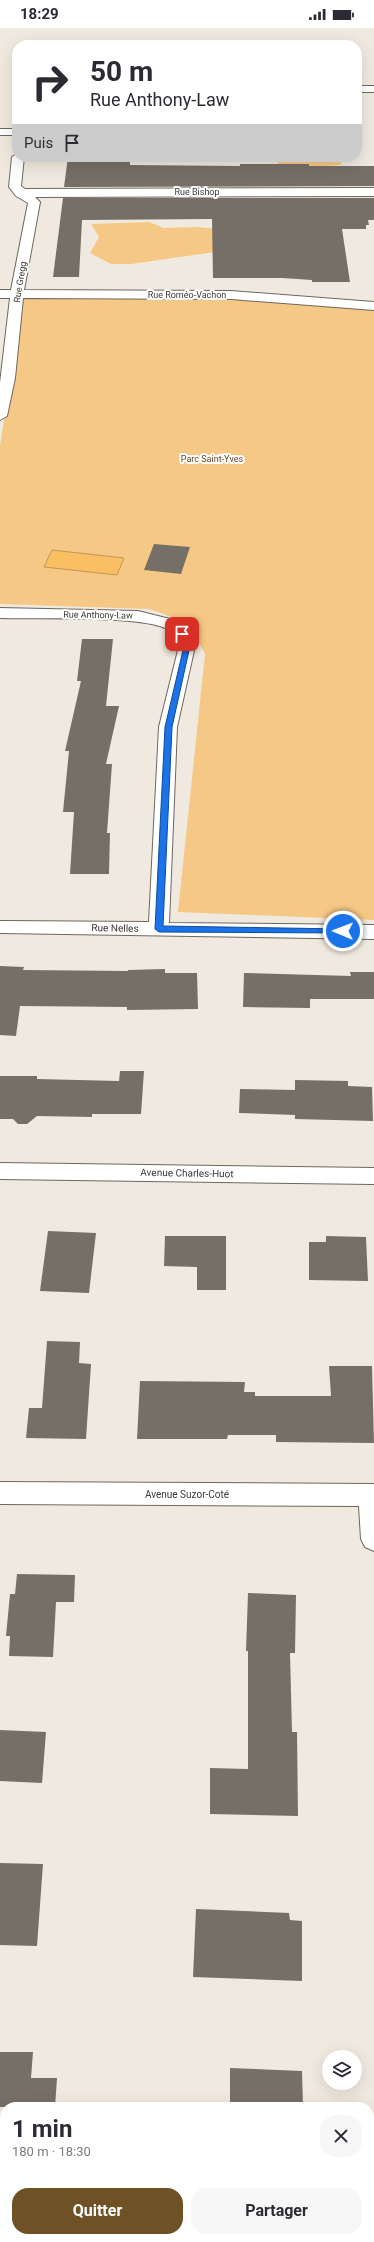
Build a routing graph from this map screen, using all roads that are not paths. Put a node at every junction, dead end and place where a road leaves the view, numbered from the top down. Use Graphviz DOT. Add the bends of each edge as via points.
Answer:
graph roads {
  1 [pos="362,89"];
  2 [pos="374,89"];
  3 [pos="0,132"];
  4 [pos="12,132"];
  5 [pos="18,162"];
  6 [pos="374,192"];
  7 [pos="20,193"];
  8 [pos="0,294"];
  9 [pos="17,294"];
  10 [pos="374,306"];
  11 [pos="4,378"];
  12 [pos="0,416"];
  13 [pos="0,613"];
  14 [pos="0,927"];
  15 [pos="159,929"];
  16 [pos="374,932"];
  17 [pos="0,1171"];
  18 [pos="374,1176"];
  19 [pos="0,1493"];
  20 [pos="372,1495"];
  21 [pos="374,1539"];
  1 -- 2 [label="street"];
  3 -- 4 [label="street"];
  5 -- 7 [label="street" via="15,187"];
  6 -- 7 [label="street, Rue Bishop"];
  7 -- 9 [label="street, Rue Gregg" via="34,202"];
  8 -- 9 [label="street, Rue Roméo-Vachon"];
  9 -- 10 [label="street, Rue Roméo-Vachon" via="231,295"];
  9 -- 11 [label="street, Rue Gregg"];
  11 -- 12 [label="street, Rue Gregg"];
  13 -- 15 [label="street, Rue Anthony-Law" via="138,616 172,625 182,634 187,646 168,727"];
  14 -- 15 [label="street, Rue Nelles"];
  15 -- 16 [label="street, Rue Nelles"];
  17 -- 18 [label="street, Avenue Charles-Huot"];
  19 -- 20 [label="street, Avenue Suzor-Coté"];
  20 -- 21 [label="street"];
}
